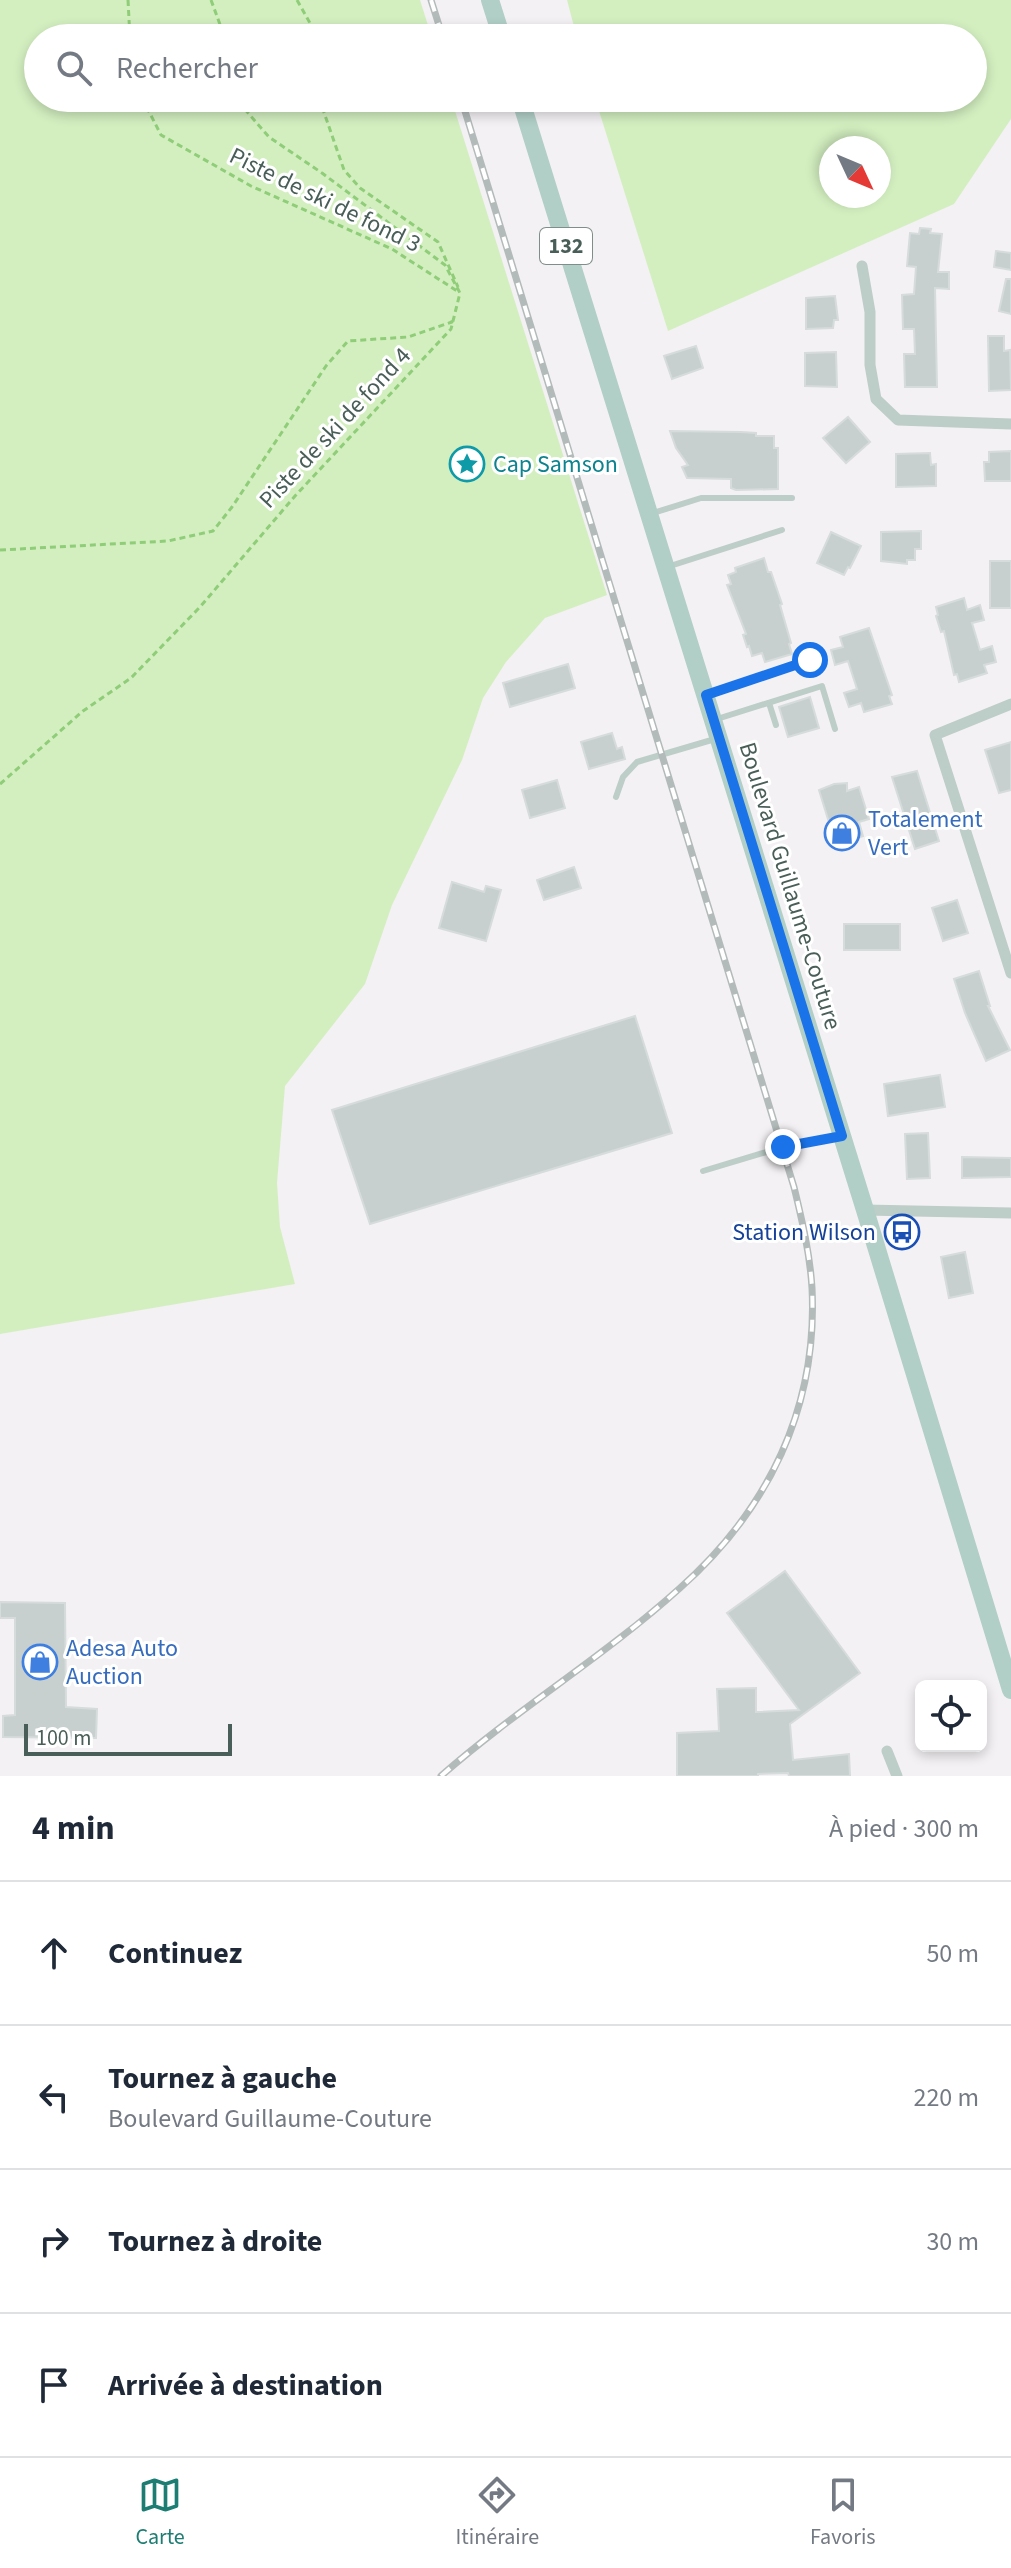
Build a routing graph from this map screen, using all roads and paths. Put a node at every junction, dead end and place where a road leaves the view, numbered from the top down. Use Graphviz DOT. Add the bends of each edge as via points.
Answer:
graph roads {
  1 [pos="128,0"];
  2 [pos="211,0"];
  3 [pos="297,0"];
  4 [pos="490,0"];
  5 [pos="129,24"];
  6 [pos="220,24"];
  7 [pos="310,24"];
  8 [pos="498,24"];
  9 [pos="149,112"];
  10 [pos="247,112"];
  11 [pos="324,112"];
  12 [pos="524,112"];
  13 [pos="862,266"];
  14 [pos="460,293"];
  15 [pos="1011,424"];
  16 [pos="792,498"];
  17 [pos="650,515"];
  18 [pos="782,530"];
  19 [pos="0,550"];
  20 [pos="666,567"];
  21 [pos="810,660"];
  22 [pos="706,695"];
  23 [pos="769,703"];
  24 [pos="1011,704"];
  25 [pos="776,725"];
  26 [pos="716,729"];
  27 [pos="835,729"];
  28 [pos="0,784"];
  29 [pos="616,797"];
  30 [pos="1011,973"];
  31 [pos="842,1136"];
  32 [pos="703,1171"];
  33 [pos="865,1210"];
  34 [pos="1011,1213"];
  35 [pos="1011,1690"];
  36 [pos="887,1751"];
  37 [pos="897,1776"];
  1 -- 5 [label="path"];
  2 -- 6 [label="path"];
  3 -- 7 [label="path"];
  4 -- 8 [label="main road"];
  9 -- 14 [label="path, Piste de ski de fond 3" via="161,135 251,186 392,249"];
  10 -- 14 [label="path" via="269,137 445,265"];
  11 -- 14 [label="path" via="344,170 360,188 438,242"];
  12 -- 17 [label="main road, Boulevard Guillaume-Couture / 132"];
  13 -- 15 [label="street" via="876,399 898,420"];
  14 -- 19 [label="path" via="452,322 408,337 348,341 213,531 168,541"];
  14 -- 28 [label="path, Piste de ski de fond 4" via="451,329 200,607 131,678 83,711"];
  16 -- 17 [label="lane" via="701,498"];
  17 -- 20 [label="main road, Boulevard Guillaume-Couture / 132"];
  18 -- 20 [label="lane"];
  20 -- 22 [label="main road, Boulevard Guillaume-Couture / 132"];
  21 -- 22 [label="lane"];
  22 -- 26 [label="main road, Boulevard Guillaume-Couture / 132"];
  23 -- 25 [label="lane"];
  23 -- 26 [label="lane"];
  23 -- 27 [label="lane" via="822,686"];
  24 -- 30 [label="street" via="935,735"];
  26 -- 29 [label="lane" via="637,762 623,777"];
  26 -- 31 [label="main road, Boulevard Guillaume-Couture / 132"];
  31 -- 32 [label="lane"];
  31 -- 33 [label="main road, Boulevard Guillaume-Couture / 132"];
  33 -- 34 [label="street"];
  33 -- 35 [label="main road, Boulevard Guillaume-Couture / 132"];
  36 -- 37 [label="street"];
}
